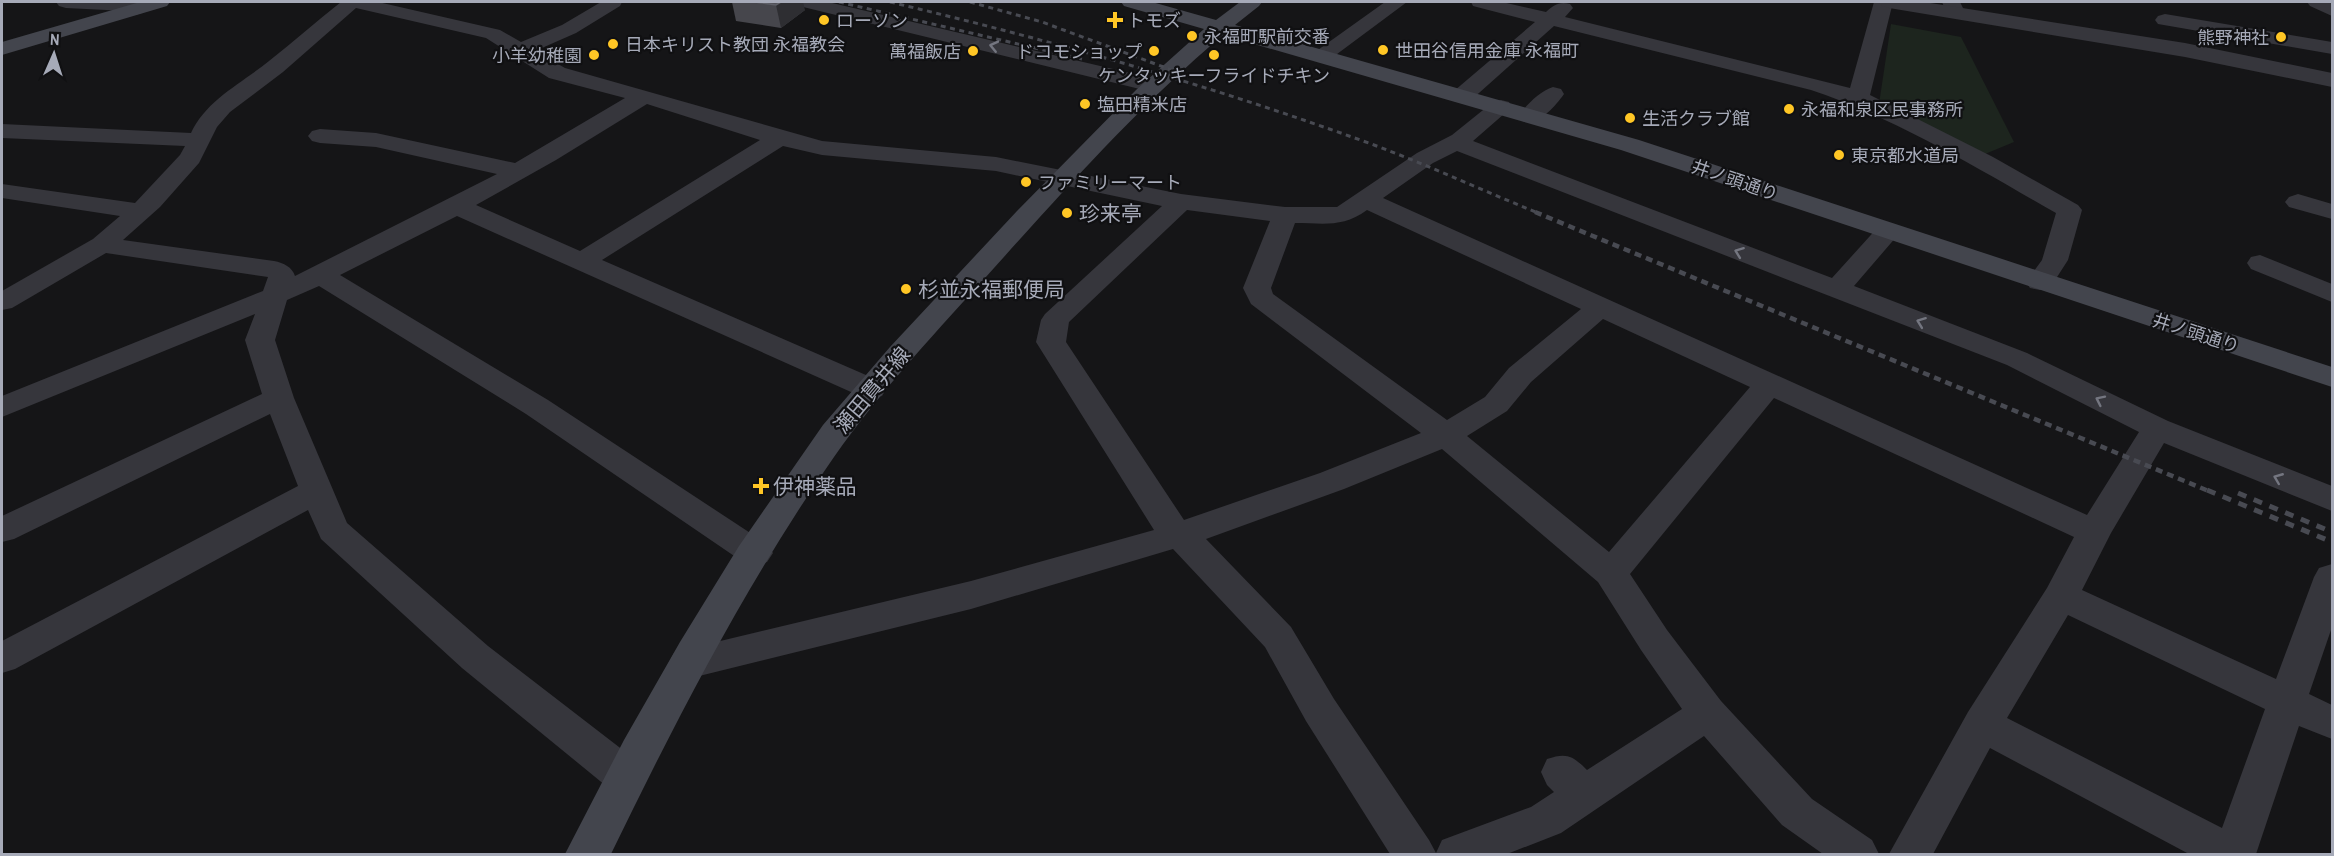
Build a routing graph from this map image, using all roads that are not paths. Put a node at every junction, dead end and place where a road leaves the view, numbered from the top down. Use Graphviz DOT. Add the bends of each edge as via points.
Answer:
graph roads {
  1 [pos="66,2"];
  2 [pos="160,2"];
  3 [pos="353,2"];
  4 [pos="613,2"];
  5 [pos="1131,2"];
  6 [pos="1252,2"];
  7 [pos="1397,2"];
  8 [pos="1480,2"];
  9 [pos="1570,2"];
  10 [pos="1884,2"];
  11 [pos="1889,2"];
  12 [pos="2317,2"];
  13 [pos="814,3"];
  14 [pos="1953,7"];
  15 [pos="135,9"];
  16 [pos="2332,10"];
  17 [pos="2201,17"];
  18 [pos="1551,19"];
  19 [pos="2165,20"];
  20 [pos="1218,26"];
  21 [pos="2330,42"];
  22 [pos="2,49"];
  23 [pos="521,49"];
  24 [pos="2214,49"];
  25 [pos="1322,56"];
  26 [pos="2332,80"];
  27 [pos="1152,85"];
  28 [pos="1553,94"];
  29 [pos="644,96"];
  30 [pos="1462,96"];
  31 [pos="1858,98"];
  32 [pos="1501,107"];
  33 [pos="1530,116"];
  34 [pos="2,130"];
  35 [pos="320,136"];
  36 [pos="779,138"];
  37 [pos="199,140"];
  38 [pos="1455,142"];
  39 [pos="518,171"];
  40 [pos="1064,177"];
  41 [pos="2,191"];
  42 [pos="1366,200"];
  43 [pos="1181,202"];
  44 [pos="2298,202"];
  45 [pos="456,206"];
  46 [pos="141,211"];
  47 [pos="2332,212"];
  48 [pos="1285,215"];
  49 [pos="1888,231"];
  50 [pos="102,244"];
  51 [pos="582,261"];
  52 [pos="2260,263"];
  53 [pos="320,274"];
  54 [pos="2040,282"];
  55 [pos="1837,289"];
  56 [pos="2332,294"];
  57 [pos="274,296"];
  58 [pos="2,303"];
  59 [pos="1600,307"];
  60 [pos="2332,377"];
  61 [pos="1769,384"];
  62 [pos="871,389"];
  63 [pos="279,398"];
  64 [pos="2,407"];
  65 [pos="2157,428"];
  66 [pos="1446,435"];
  67 [pos="316,491"];
  68 [pos="2332,499"];
  69 [pos="2,530"];
  70 [pos="2094,532"];
  71 [pos="1176,536"];
  72 [pos="755,553"];
  73 [pos="1611,573"];
  74 [pos="2332,577"];
  75 [pos="2061,596"];
  76 [pos="2,658"];
  77 [pos="687,664"];
  78 [pos="2287,702"];
  79 [pos="1707,713"];
  80 [pos="2332,723"];
  81 [pos="1982,724"];
  82 [pos="626,777"];
  83 [pos="588,855"];
  84 [pos="1414,855"];
  85 [pos="1457,855"];
  86 [pos="1857,855"];
  87 [pos="1911,855"];
  88 [pos="2229,855"];
  89 [pos="2234,855"];
  1 -- 15 [label="street" via="132,5"];
  2 -- 15 [label="main road"];
  3 -- 23 [label="street" via="493,34"];
  3 -- 37 [label="street" via="222,107"];
  4 -- 23 [label="street" via="586,22"];
  5 -- 20 [label="main road, 井ノ頭通り"];
  6 -- 20 [label="main road, 瀬田貫井線"];
  7 -- 25 [label="street"];
  8 -- 18 [label="street"];
  9 -- 18 [label="street"];
  10 -- 31 [label="street"];
  11 -- 14 [label="street"];
  12 -- 16 [label="street"];
  27 -- 13 [label="street, one-way"];
  14 -- 26 [label="street"];
  15 -- 22 [label="main road"];
  17 -- 19 [label="street"];
  17 -- 21 [label="street"];
  17 -- 24 [label="street"];
  18 -- 30 [label="street"];
  18 -- 31 [label="street"];
  20 -- 25 [label="main road, 井ノ頭通り"];
  20 -- 27 [label="main road, 瀬田貫井線"];
  23 -- 29 [label="street" via="557,73"];
  25 -- 30 [label="main road, 井ノ頭通り"];
  27 -- 40 [label="main road, 瀬田貫井線"];
  28 -- 33 [label="street"];
  29 -- 36 [label="street"];
  29 -- 39 [label="street"];
  30 -- 32 [label="main road, 井ノ頭通り"];
  31 -- 54 [label="street" via="1985,162 2069,210 2055,260"];
  32 -- 33 [label="main road, 井ノ頭通り"];
  32 -- 38 [label="street"];
  33 -- 49 [label="main road, 井ノ頭通り" via="1630,144"];
  34 -- 37 [label="street"];
  35 -- 39 [label="street" via="376,140"];
  36 -- 40 [label="street" via="822,148 996,164"];
  36 -- 51 [label="street"];
  37 -- 46 [label="street" via="191,158"];
  38 -- 42 [label="street"];
  55 -- 38 [label="street, one-way"];
  39 -- 45 [label="street"];
  40 -- 43 [label="street"];
  40 -- 62 [label="main road, 瀬田貫井線"];
  41 -- 46 [label="street"];
  42 -- 48 [label="street" via="1343,215"];
  42 -- 59 [label="street"];
  43 -- 48 [label="street"];
  43 -- 71 [label="street" via="1055,320 1051,342"];
  44 -- 47 [label="street"];
  45 -- 51 [label="street"];
  45 -- 53 [label="street"];
  46 -- 50 [label="street"];
  48 -- 66 [label="street" via="1259,279 1261,298"];
  49 -- 54 [label="main road, 井ノ頭通り"];
  49 -- 55 [label="street"];
  50 -- 57 [label="street" via="274,269 282,275"];
  50 -- 58 [label="street"];
  51 -- 62 [label="street"];
  52 -- 56 [label="street"];
  53 -- 57 [label="street"];
  53 -- 72 [label="street" via="537,407"];
  54 -- 60 [label="main road, 井ノ頭通り"];
  65 -- 55 [label="street, one-way" via="2017,359"];
  57 -- 63 [label="street" via="260,340"];
  57 -- 64 [label="street"];
  59 -- 61 [label="street"];
  59 -- 66 [label="street" via="1520,375 1496,404"];
  61 -- 70 [label="street"];
  61 -- 73 [label="street"];
  62 -- 72 [label="main road, 瀬田貫井線" via="815,459"];
  63 -- 67 [label="street"];
  63 -- 69 [label="street"];
  68 -- 65 [label="street, one-way"];
  65 -- 70 [label="street"];
  66 -- 71 [label="street" via="1332,481"];
  66 -- 73 [label="street"];
  67 -- 76 [label="street"];
  67 -- 82 [label="street" via="333,530 475,657"];
  70 -- 75 [label="street"];
  71 -- 77 [label="street" via="971,595"];
  71 -- 84 [label="street" via="1188,542 1278,637 1320,710"];
  72 -- 77 [label="main road, 瀬田貫井線"];
  73 -- 79 [label="street"];
  74 -- 78 [label="street"];
  75 -- 78 [label="street"];
  75 -- 81 [label="street"];
  77 -- 82 [label="main road, 瀬田貫井線"];
  78 -- 80 [label="street"];
  78 -- 89 [label="street"];
  79 -- 85 [label="street" via="1573,783 1546,820"];
  79 -- 86 [label="street" via="1797,812"];
  81 -- 87 [label="street"];
  81 -- 88 [label="street"];
  82 -- 83 [label="main road, 瀬田貫井線"];
}
